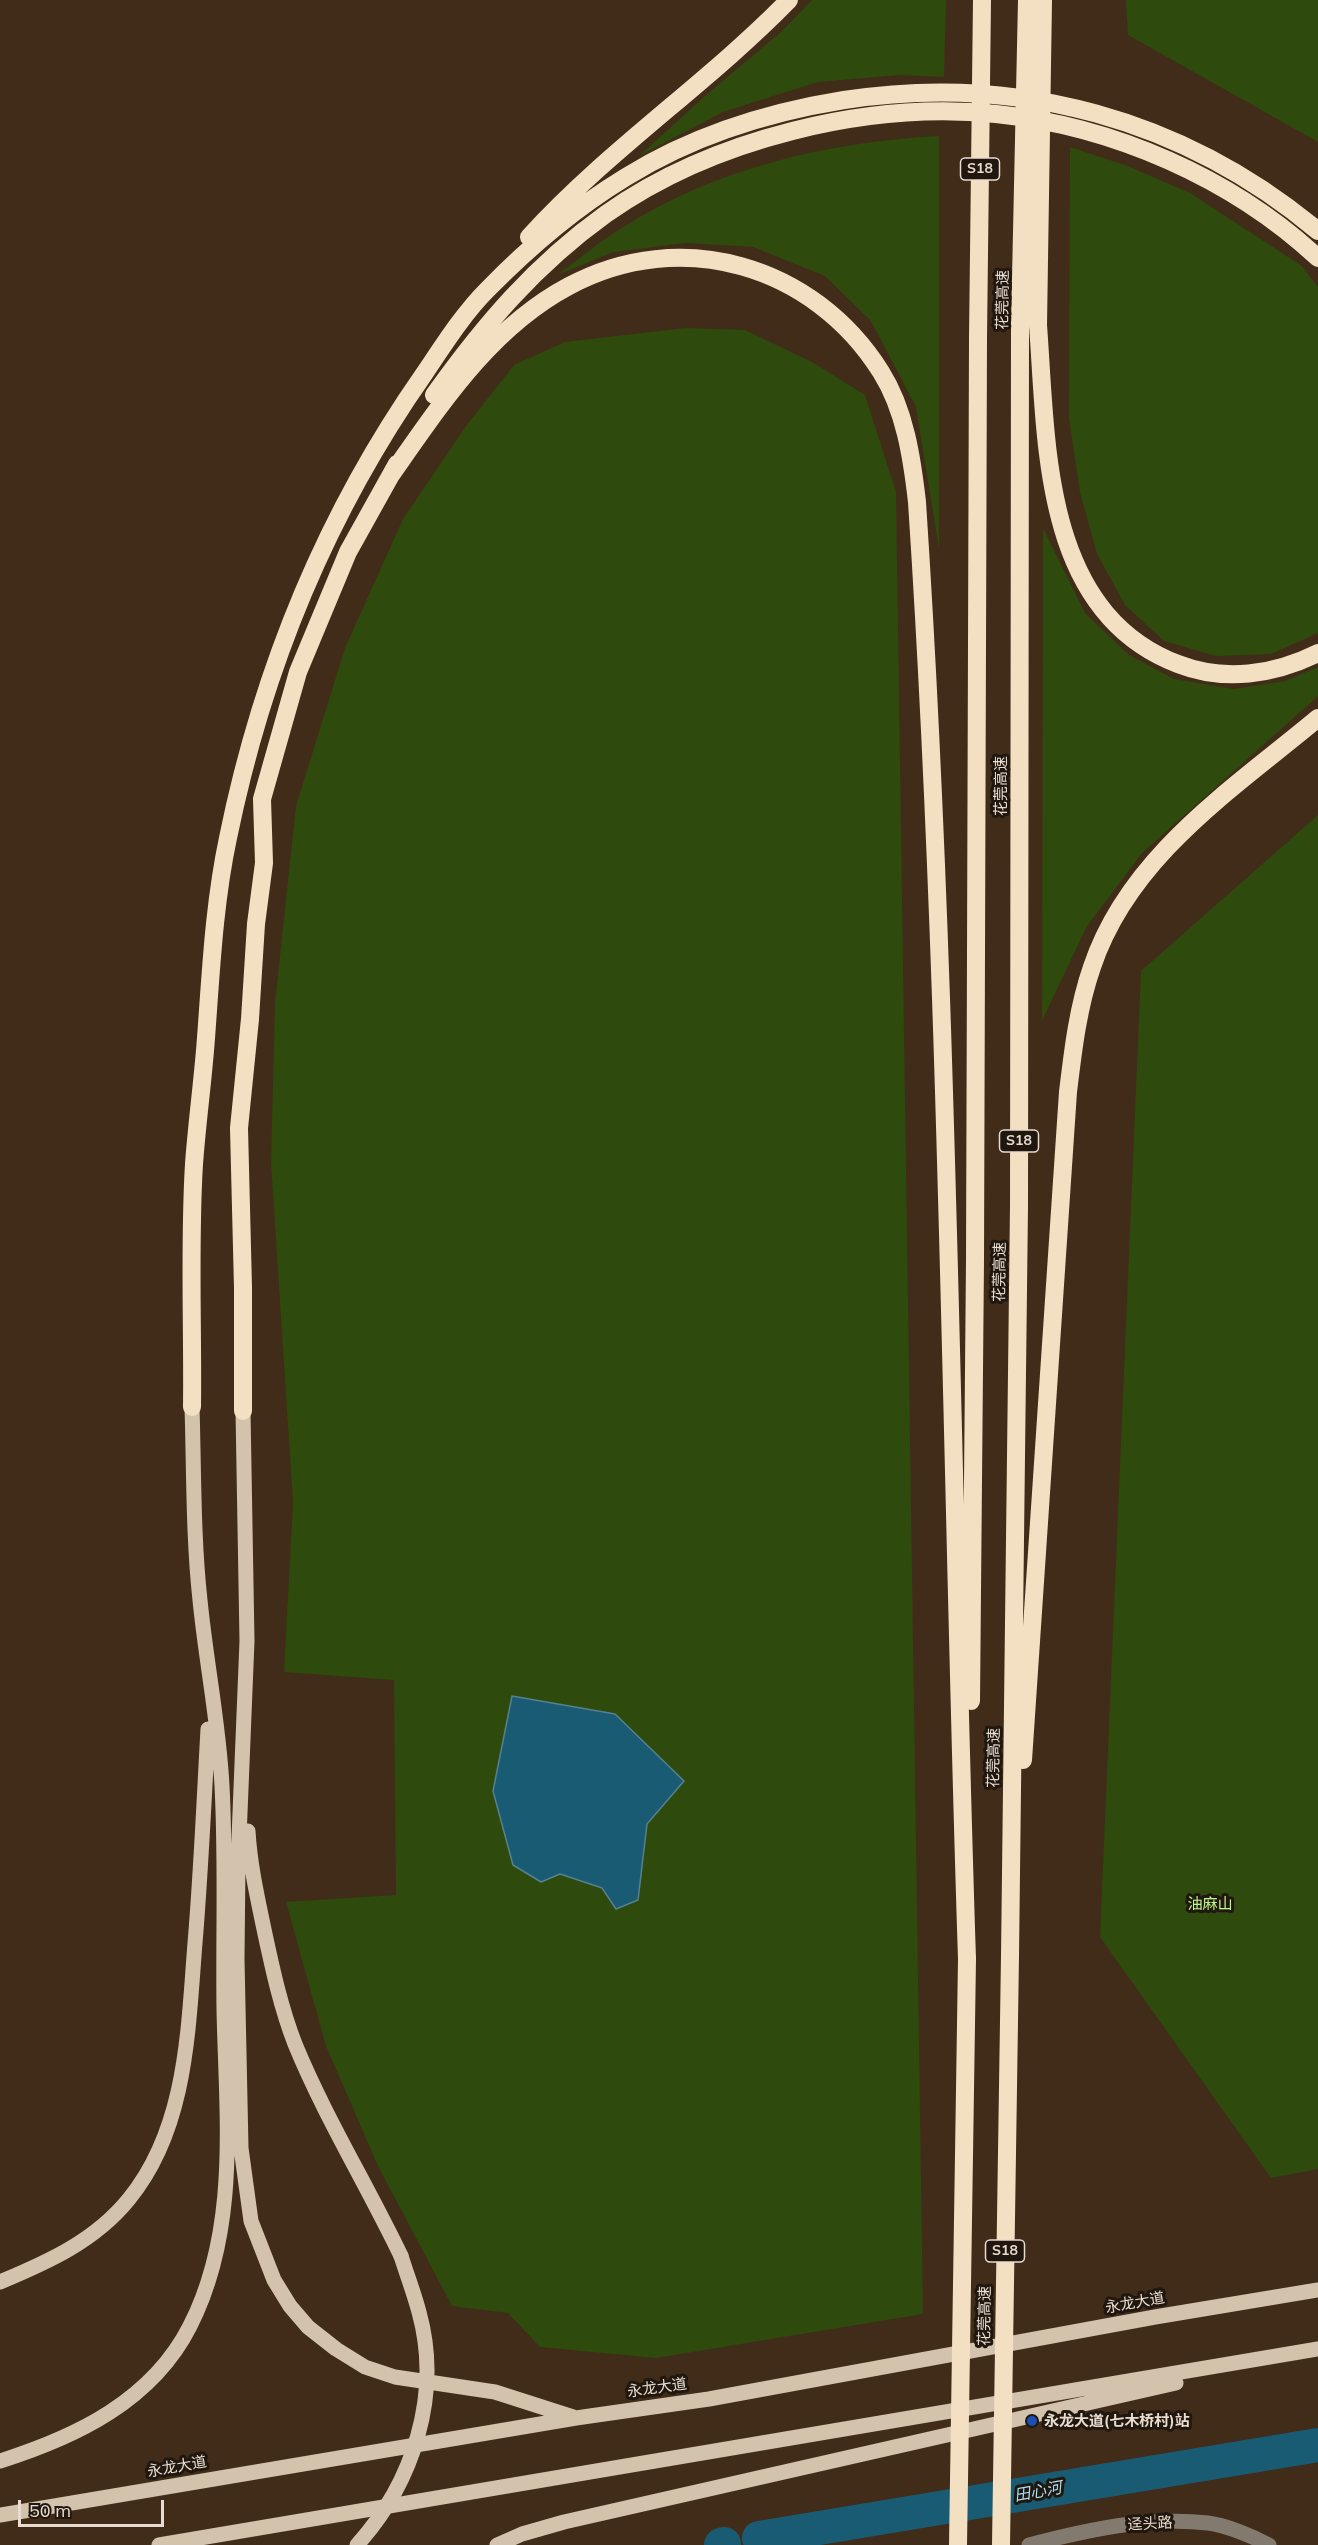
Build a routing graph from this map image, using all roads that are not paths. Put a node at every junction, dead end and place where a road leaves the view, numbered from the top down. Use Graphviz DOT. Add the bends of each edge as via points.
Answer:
graph roads {
  1 [pos="789,0"];
  2 [pos="982,0"];
  3 [pos="1027,0"];
  4 [pos="1043,0"];
  5 [pos="1318,231"];
  6 [pos="1318,258"];
  7 [pos="484,292"];
  8 [pos="391,475"];
  9 [pos="1318,653"];
  10 [pos="1318,718"];
  11 [pos="192,1407"];
  12 [pos="243,1411"];
  13 [pos="210,1687"];
  14 [pos="243,1768"];
  15 [pos="1010,1956"];
  16 [pos="967,1959"];
  17 [pos="0,2282"];
  18 [pos="1318,2290"];
  19 [pos="1318,2351"];
  20 [pos="576,2418"];
  21 [pos="0,2461"];
  22 [pos="0,2515"];
  23 [pos="159,2545"];
  24 [pos="357,2545"];
  25 [pos="497,2545"];
  26 [pos="958,2545"];
  27 [pos="1000,2545"];
  28 [pos="1029,2545"];
  29 [pos="1269,2545"];
  1 -- 7 [label="highway" via="585,179"];
  2 -- 16 [label="highway, 花莞高速 / S18, bridge"];
  3 -- 15 [label="highway, 花莞高速 / S18, bridge" via="1020,325 1019,1206"];
  4 -- 9 [label="highway, bridge" via="1038,325 1047,446 1056,505 1074,562 1101,608 1141,645 1165,659 1212,673 1256,673"];
  5 -- 7 [label="highway" via="1240,174 1164,135 1120,119 1079,107 993,95 888,95 790,110 686,146 630,174 592,199"];
  6 -- 8 [label="highway" via="1268,217 1197,174 1156,155 1077,129 996,114 965,113 876,116 795,131 755,142 659,182 574,238 526,281 473,340 430,401"];
  7 -- 11 [label="highway" via="388,426 358,477 296,605 256,721 227,843 211,968 194,1164"];
  8 -- 12 [label="highway" via="348,552 298,672 262,800 264,862 239,1128"];
  8 -- 16 [label="highway" via="438,407 482,353 515,321 579,281 647,259 694,257 717,261 759,271 791,285 849,329 882,373 897,405 912,459 917,502 933,803 947,1134"];
  10 -- 15 [label="highway" via="1213,803 1150,866 1110,927 1092,966 1080,1011 1064,1145"];
  11 -- 13 [label="main road" via="199,1598"];
  12 -- 14 [label="main road" via="247,1621"];
  13 -- 17 [label="main road" via="190,2002 174,2112 147,2174 112,2217 64,2253"];
  13 -- 21 [label="main road" via="222,1785 227,2121 224,2216 213,2270 189,2329 159,2370 127,2402 83,2429"];
  14 -- 20 [label="main road" via="237,1948 241,2148 251,2221 274,2280 308,2326 365,2367 403,2378 495,2392"];
  14 -- 24 [label="main road, bridge" via="250,1861 282,2007 312,2082 401,2256 420,2314 425,2345 424,2402 415,2448 388,2506"];
  15 -- 27 [label="highway, 花莞高速 / S18, bridge"];
  16 -- 26 [label="highway, 花莞高速 / S18, bridge"];
  18 -- 20 [label="main road, 永龙大道" via="709,2399"];
  19 -- 23 [label="main road"];
  19 -- 25 [label="main road" via="564,2522"];
  20 -- 22 [label="main road, 永龙大道"];
  28 -- 29 [label="street, 迳头路" via="1091,2529 1157,2522 1210,2523"];
}
